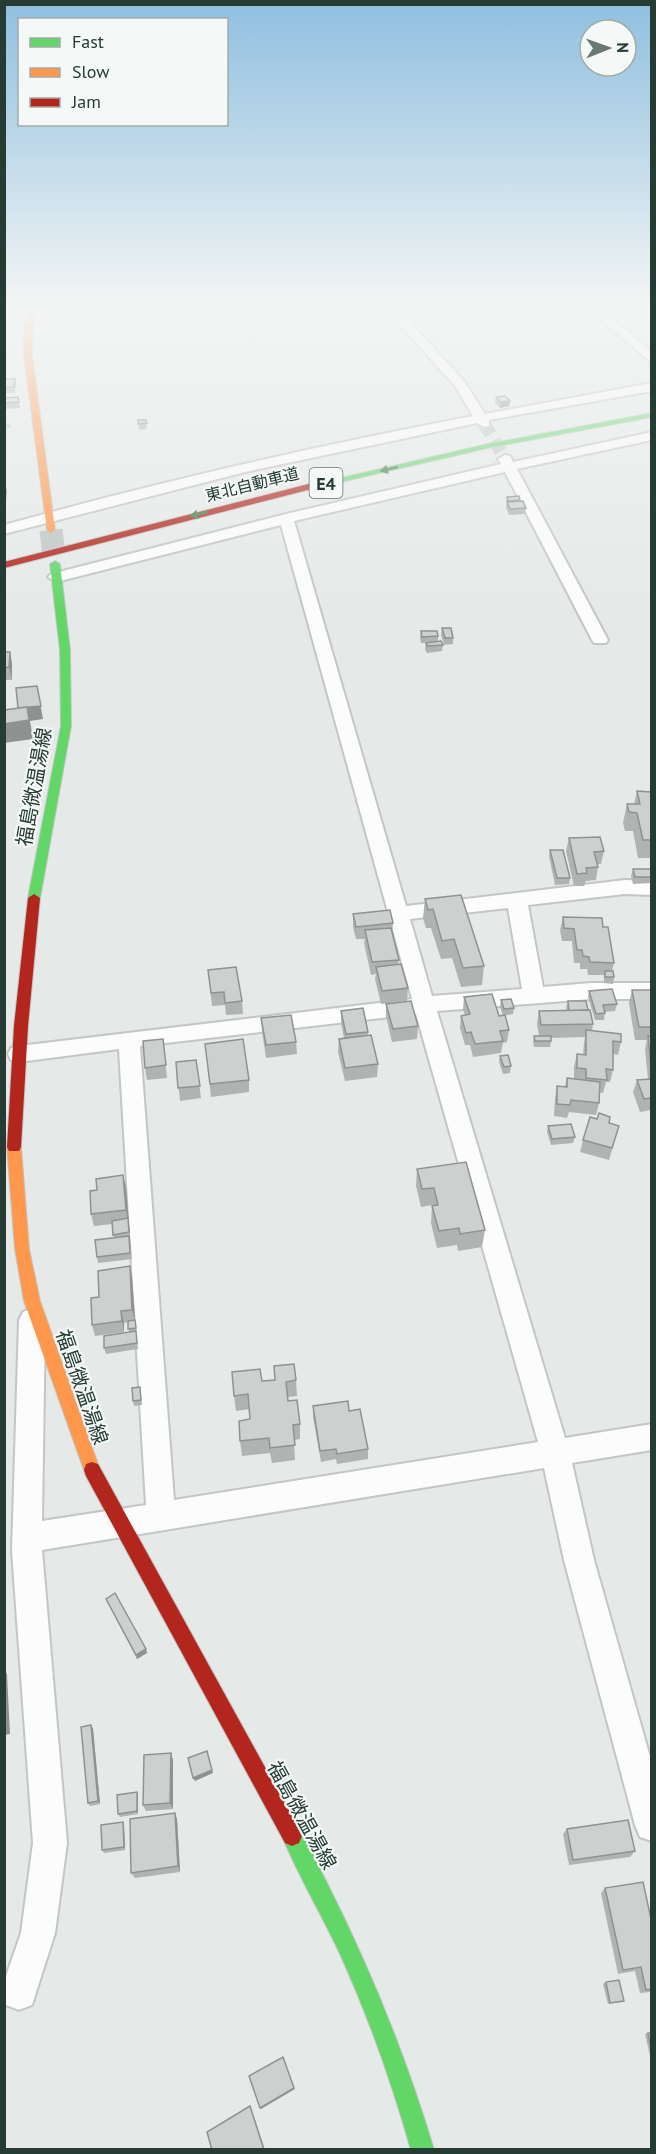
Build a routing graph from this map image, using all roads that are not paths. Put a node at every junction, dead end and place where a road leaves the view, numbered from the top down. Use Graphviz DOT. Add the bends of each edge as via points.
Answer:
graph roads {
  1 [pos="35,409"];
  2 [pos="475,409"];
  3 [pos="541,409"];
  4 [pos="627,409"];
  5 [pos="651,415"];
  6 [pos="482,420"];
  7 [pos="651,436"];
  8 [pos="507,462"];
  9 [pos="286,518"];
  10 [pos="50,523"];
  11 [pos="4,530"];
  12 [pos="4,551"];
  13 [pos="4,565"];
  14 [pos="55,571"];
  15 [pos="600,640"];
  16 [pos="651,888"];
  17 [pos="517,900"];
  18 [pos="398,914"];
  19 [pos="651,991"];
  20 [pos="534,996"];
  21 [pos="424,1005"];
  22 [pos="129,1039"];
  23 [pos="19,1054"];
  24 [pos="32,1301"];
  25 [pos="651,1437"];
  26 [pos="555,1452"];
  27 [pos="161,1515"];
  28 [pos="120,1521"];
  29 [pos="27,1538"];
  30 [pos="649,1812"];
  31 [pos="19,1992"];
  32 [pos="423,2150"];
  1 -- 10 [label="main road"];
  2 -- 6 [label="street"];
  3 -- 6 [label="street"];
  4 -- 12 [label="main road, 東北自動車道 / E4" via="266,484"];
  5 -- 13 [label="main road, 東北自動車道 / E4, one-way" via="536,436 278,494"];
  6 -- 10 [label="street" via="226,472"];
  7 -- 8 [label="street"];
  8 -- 9 [label="street"];
  8 -- 15 [label="street"];
  9 -- 14 [label="street"];
  9 -- 18 [label="street"];
  10 -- 11 [label="street"];
  14 -- 23 [label="main road, 福島微温湯線" via="65,650 66,726 36,884"];
  16 -- 17 [label="street" via="625,887"];
  17 -- 18 [label="street"];
  17 -- 20 [label="street"];
  18 -- 21 [label="street"];
  19 -- 20 [label="street"];
  20 -- 21 [label="street"];
  21 -- 22 [label="street"];
  21 -- 26 [label="street"];
  22 -- 23 [label="street"];
  22 -- 27 [label="street"];
  23 -- 24 [label="main road, 福島微温湯線" via="14,1143 22,1250"];
  24 -- 28 [label="main road, 福島微温湯線" via="87,1462"];
  24 -- 29 [label="street"];
  25 -- 26 [label="street"];
  26 -- 27 [label="street"];
  26 -- 30 [label="street" via="579,1560"];
  27 -- 28 [label="street"];
  28 -- 29 [label="street"];
  28 -- 32 [label="main road, 福島微温湯線" via="327,1900 406,2090"];
  29 -- 31 [label="street" via="50,1843 38,1933"];
}
